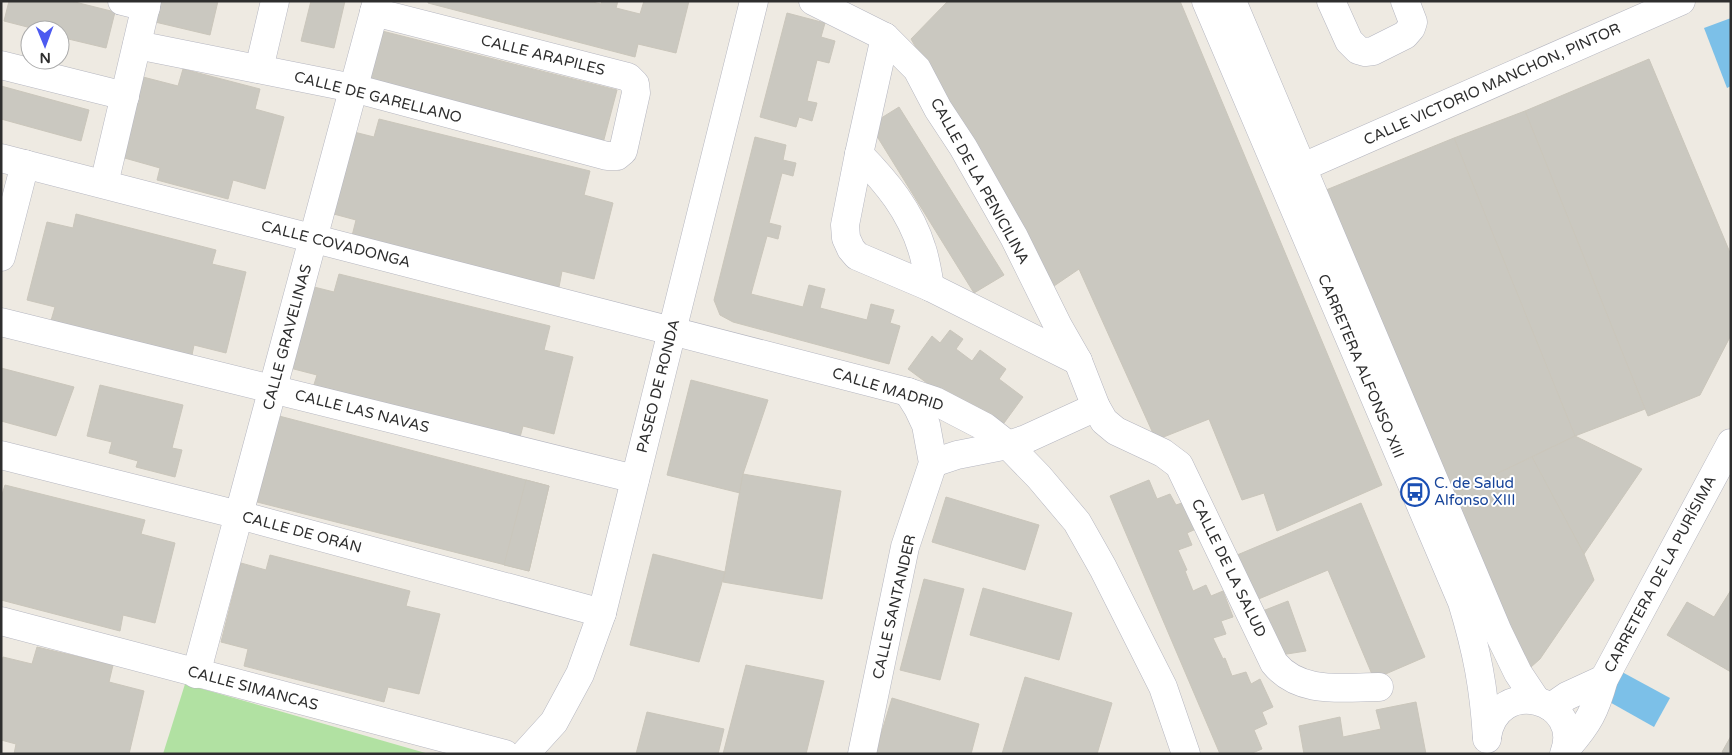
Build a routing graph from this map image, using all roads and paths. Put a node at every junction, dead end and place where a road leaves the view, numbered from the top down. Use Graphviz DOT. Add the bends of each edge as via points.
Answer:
graph roads {
  1 [pos="275,1"];
  2 [pos="754,1"];
  3 [pos="813,1"];
  4 [pos="1206,1"];
  5 [pos="1232,1"];
  6 [pos="1331,1"];
  7 [pos="1406,1"];
  8 [pos="1681,1"];
  9 [pos="138,3"];
  10 [pos="375,7"];
  11 [pos="885,37"];
  12 [pos="137,45"];
  13 [pos="1,65"];
  14 [pos="259,69"];
  15 [pos="354,88"];
  16 [pos="125,96"];
  17 [pos="859,154"];
  18 [pos="617,156"];
  19 [pos="13,161"];
  20 [pos="1303,167"];
  21 [pos="104,184"];
  22 [pos="313,238"];
  23 [pos="1,256"];
  24 [pos="930,287"];
  25 [pos="1,322"];
  26 [pos="672,331"];
  27 [pos="1078,361"];
  28 [pos="273,389"];
  29 [pos="908,392"];
  30 [pos="1096,407"];
  31 [pos="1731,443"];
  32 [pos="1008,445"];
  33 [pos="1,455"];
  34 [pos="933,463"];
  35 [pos="635,479"];
  36 [pos="239,515"];
  37 [pos="602,614"];
  38 [pos="1,621"];
  39 [pos="196,674"];
  40 [pos="1604,679"];
  41 [pos="1379,687"];
  42 [pos="1543,703"];
  43 [pos="1489,746"];
  44 [pos="1565,751"];
  45 [pos="505,754"];
  46 [pos="525,754"];
  47 [pos="862,754"];
  48 [pos="1186,754"];
  1 -- 14 [label="street"];
  2 -- 26 [label="street, PASEO DE RONDA"];
  3 -- 11 [label="street, CALLE DE LA PENICILINA"];
  4 -- 43 [label="street, CARRETERA ALFONSO XIII" via="1462,602 1481,676"];
  5 -- 20 [label="street, CARRETERA ALFONSO XIII"];
  6 -- 7 [label="street" via="1349,41 1365,52 1373,51 1409,31 1413,22"];
  8 -- 20 [label="street, CALLE VICTORIO MANCHON, PINTOR"];
  9 -- 12 [label="street"];
  10 -- 15 [label="street, CALLE GRAVELINAS"];
  10 -- 18 [label="street, CALLE ARAPILES" via="628,77 635,84 636,93 623,151"];
  11 -- 17 [label="street"];
  11 -- 27 [label="street, CALLE DE LA PENICILINA" via="917,69 1014,237"];
  12 -- 14 [label="street, CALLE DE GARELLANO"];
  12 -- 16 [label="street"];
  13 -- 16 [label="street"];
  14 -- 15 [label="street, CALLE DE GARELLANO"];
  15 -- 18 [label="street, CALLE DE GARELLANO" via="607,156"];
  15 -- 22 [label="street, CALLE GRAVELINAS"];
  16 -- 21 [label="street"];
  17 -- 24 [label="street" via="886,182 907,214 922,249"];
  17 -- 24 [label="street" via="845,225 851,249 857,256"];
  19 -- 21 [label="street, CALLE COVADONGA"];
  19 -- 23 [label="street"];
  20 -- 42 [label="street, CARRETERA ALFONSO XIII" via="1498,632 1518,673"];
  21 -- 22 [label="street, CALLE COVADONGA"];
  22 -- 26 [label="street, CALLE COVADONGA"];
  22 -- 28 [label="street, CALLE GRAVELINAS"];
  24 -- 27 [label="street"];
  25 -- 28 [label="street, CALLE LAS NAVAS"];
  26 -- 29 [label="street, CALLE MADRID"];
  26 -- 35 [label="street, PASEO DE RONDA"];
  27 -- 30 [label="street, CALLE DE LA PENICILINA"];
  28 -- 35 [label="street, CALLE LAS NAVAS"];
  28 -- 36 [label="street, CALLE GRAVELINAS"];
  29 -- 32 [label="street, CALLE MADRID" via="935,400 961,413"];
  29 -- 34 [label="street, CALLE SANTANDER" via="926,425"];
  30 -- 32 [label="street"];
  30 -- 41 [label="street, CALLE DE LA SALUD" via="1104,421 1116,430 1163,453 1178,465 1274,663 1282,672 1306,685 1321,688"];
  31 -- 40 [label="street, CARRETERA DE LA PURÍSIMA"];
  32 -- 34 [label="street"];
  32 -- 48 [label="street, CALLE MADRID" via="1077,522 1108,576 1163,687"];
  33 -- 36 [label="street, CALLE DE ORÁN"];
  34 -- 47 [label="street, CALLE SANTANDER" via="905,547"];
  35 -- 37 [label="street, PASEO DE RONDA"];
  36 -- 37 [label="street, CALLE DE ORÁN"];
  36 -- 39 [label="street, CALLE GRAVELINAS"];
  37 -- 46 [label="street, PASEO DE RONDA" via="580,674 554,722"];
  38 -- 39 [label="street, CALLE SIMANCAS"];
  39 -- 45 [label="street, CALLE SIMANCAS"];
  40 -- 42 [label="street, CARRETERA DE LA PURÍSIMA"];
  40 -- 44 [label="street, CARRETERA DE LA PURÍSIMA" via="1597,705"];
  42 -- 43 [label="street" via="1524,699 1502,708 1489,727"];
  42 -- 44 [label="street, CARRETERA ALFONSO XIII" via="1559,714 1565,725"];
}
